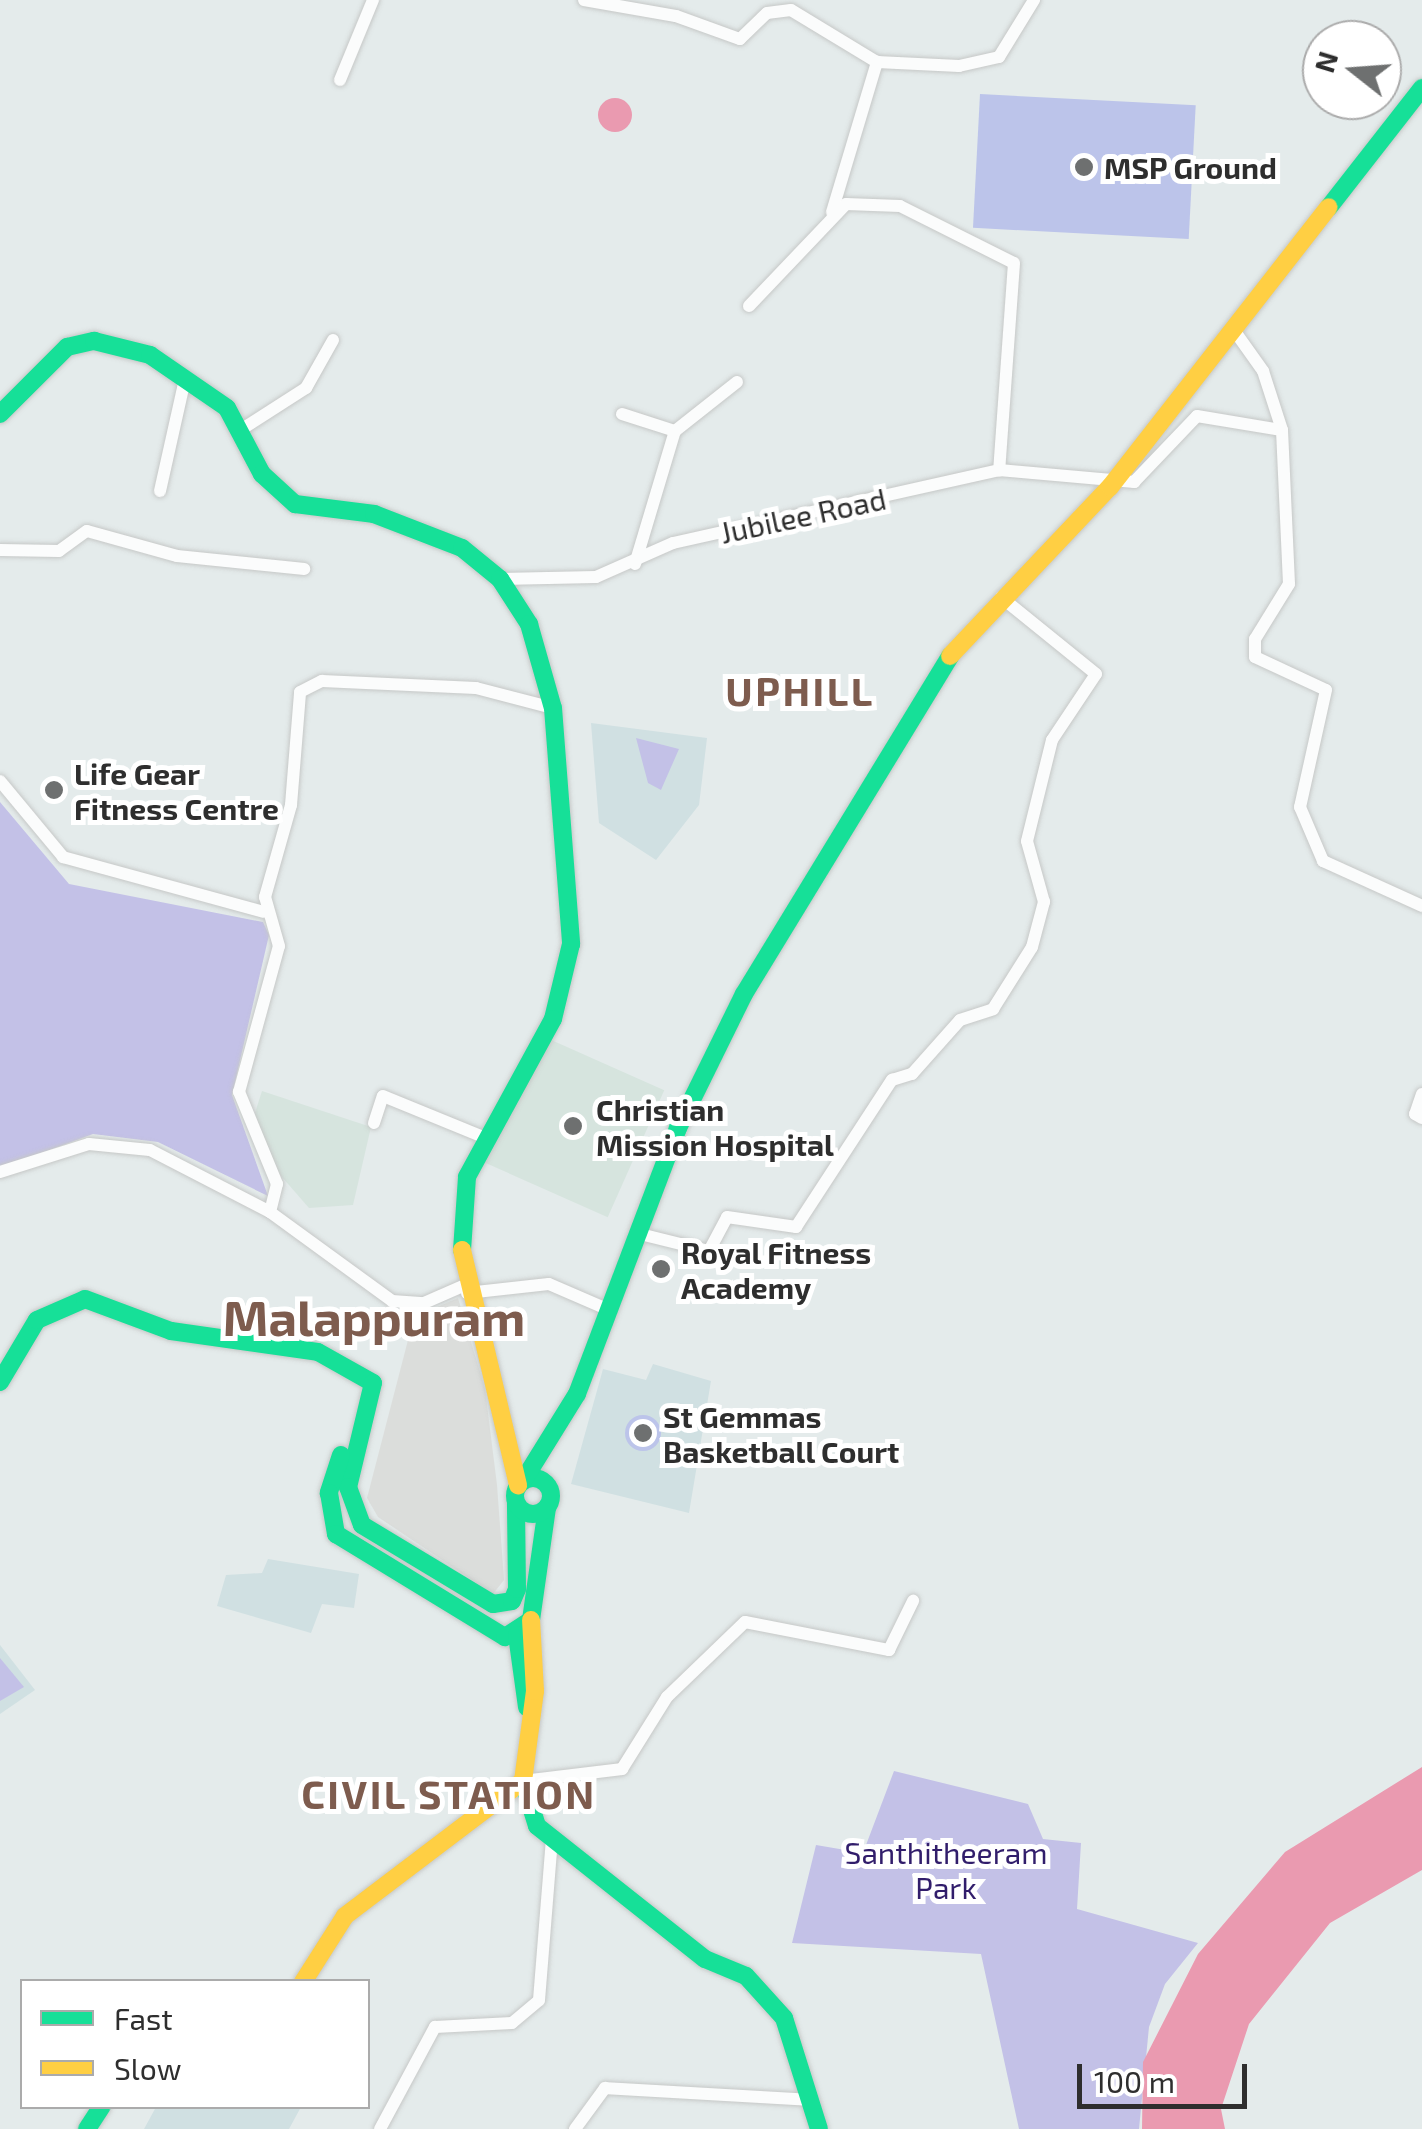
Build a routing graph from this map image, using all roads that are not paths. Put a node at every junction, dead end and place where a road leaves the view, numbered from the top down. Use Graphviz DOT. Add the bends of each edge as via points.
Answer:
graph roads {
  1 [pos="372,0"];
  2 [pos="584,0"];
  3 [pos="1034,0"];
  4 [pos="877,62"];
  5 [pos="340,80"];
  6 [pos="1422,88"];
  7 [pos="1414,114"];
  8 [pos="832,212"];
  9 [pos="749,306"];
  10 [pos="1236,333"];
  11 [pos="332,340"];
  12 [pos="185,379"];
  13 [pos="737,382"];
  14 [pos="0,414"];
  15 [pos="622,414"];
  16 [pos="1282,430"];
  17 [pos="239,431"];
  18 [pos="675,431"];
  19 [pos="999,470"];
  20 [pos="1110,487"];
  21 [pos="160,491"];
  22 [pos="0,550"];
  23 [pos="635,564"];
  24 [pos="304,570"];
  25 [pos="500,580"];
  26 [pos="1001,597"];
  27 [pos="553,708"];
  28 [pos="0,781"];
  29 [pos="1422,906"];
  30 [pos="264,912"];
  31 [pos="1422,1094"];
  32 [pos="1422,1118"];
  33 [pos="374,1123"];
  34 [pos="486,1138"];
  35 [pos="0,1172"];
  36 [pos="270,1212"];
  37 [pos="634,1232"];
  38 [pos="466,1289"];
  39 [pos="607,1310"];
  40 [pos="354,1368"];
  41 [pos="0,1382"];
  42 [pos="577,1394"];
  43 [pos="519,1490"];
  44 [pos="548,1498"];
  45 [pos="913,1601"];
  46 [pos="531,1620"];
  47 [pos="517,1635"];
  48 [pos="533,1732"];
  49 [pos="523,1781"];
  50 [pos="552,1840"];
  51 [pos="306,1979"];
  52 [pos="812,2100"];
  53 [pos="380,2129"];
  54 [pos="575,2129"];
  55 [pos="819,2129"];
  1 -- 5 [label="street"];
  2 -- 4 [label="street" via="676,16 740,39 767,13 792,10"];
  3 -- 4 [label="street" via="999,57 960,66"];
  4 -- 8 [label="street"];
  6 -- 7 [label="main road"];
  7 -- 10 [label="main road"];
  8 -- 9 [label="street"];
  8 -- 19 [label="street" via="846,204 900,206 1014,263"];
  10 -- 16 [label="street" via="1263,370"];
  10 -- 20 [label="main road"];
  11 -- 17 [label="street" via="306,388"];
  12 -- 14 [label="main road" via="150,354 94,341 67,348"];
  12 -- 17 [label="main road" via="227,408"];
  12 -- 21 [label="street"];
  13 -- 18 [label="street"];
  15 -- 18 [label="street"];
  16 -- 20 [label="street" via="1197,416 1134,482"];
  16 -- 29 [label="street" via="1289,584 1254,639 1254,657 1326,690 1300,807 1323,861"];
  17 -- 25 [label="main road" via="262,474 294,504 406,524 462,548"];
  18 -- 23 [label="street"];
  19 -- 20 [label="street, Jubilee Road"];
  19 -- 23 [label="street, Jubilee Road" via="673,542"];
  20 -- 26 [label="main road"];
  22 -- 24 [label="street" via="59,551 88,531 176,556"];
  23 -- 25 [label="street, Jubilee Road" via="596,577"];
  25 -- 27 [label="main road" via="528,624"];
  26 -- 37 [label="main road" via="922,691 830,844 744,994"];
  26 -- 37 [label="street" via="1096,674 1052,740 1027,841 1044,902 1032,947 992,1009 960,1020 912,1074 892,1080 796,1227 727,1217 709,1251"];
  27 -- 30 [label="street" via="476,688 306,683 291,805"];
  27 -- 34 [label="main road" via="567,974 554,1019"];
  28 -- 30 [label="street" via="63,858"];
  30 -- 36 [label="street" via="278,926 279,946 239,1092 276,1184"];
  31 -- 32 [label="street"];
  33 -- 34 [label="street" via="384,1096"];
  34 -- 38 [label="main road" via="461,1193"];
  35 -- 36 [label="street" via="117,1143 150,1150"];
  36 -- 38 [label="street" via="392,1301 424,1303"];
  37 -- 39 [label="main road"];
  38 -- 39 [label="street" via="549,1284"];
  38 -- 43 [label="main road"];
  39 -- 42 [label="main road"];
  40 -- 41 [label="main road" via="285,1344 171,1331 85,1299 37,1320"];
  40 -- 43 [label="main road" via="373,1383 348,1488 362,1525 504,1606 517,1589"];
  40 -- 47 [label="main road" via="365,1385 329,1493 336,1534 494,1634"];
  42 -- 43 [label="main road"];
  42 -- 44 [label="main road"];
  43 -- 44 [label="main road"];
  43 -- 44 [label="main road" via="530,1514"];
  44 -- 46 [label="main road"];
  45 -- 49 [label="street" via="890,1650 745,1622 667,1697 622,1770"];
  46 -- 47 [label="main road"];
  46 -- 48 [label="main road"];
  47 -- 48 [label="main road"];
  48 -- 49 [label="main road"];
  49 -- 50 [label="main road" via="526,1814"];
  49 -- 51 [label="main road" via="346,1916"];
  50 -- 52 [label="main road" via="705,1959 746,1976 784,2018"];
  50 -- 53 [label="street" via="539,2000 512,2023 435,2027"];
  52 -- 54 [label="street" via="605,2088"];
  52 -- 55 [label="main road"];
}
